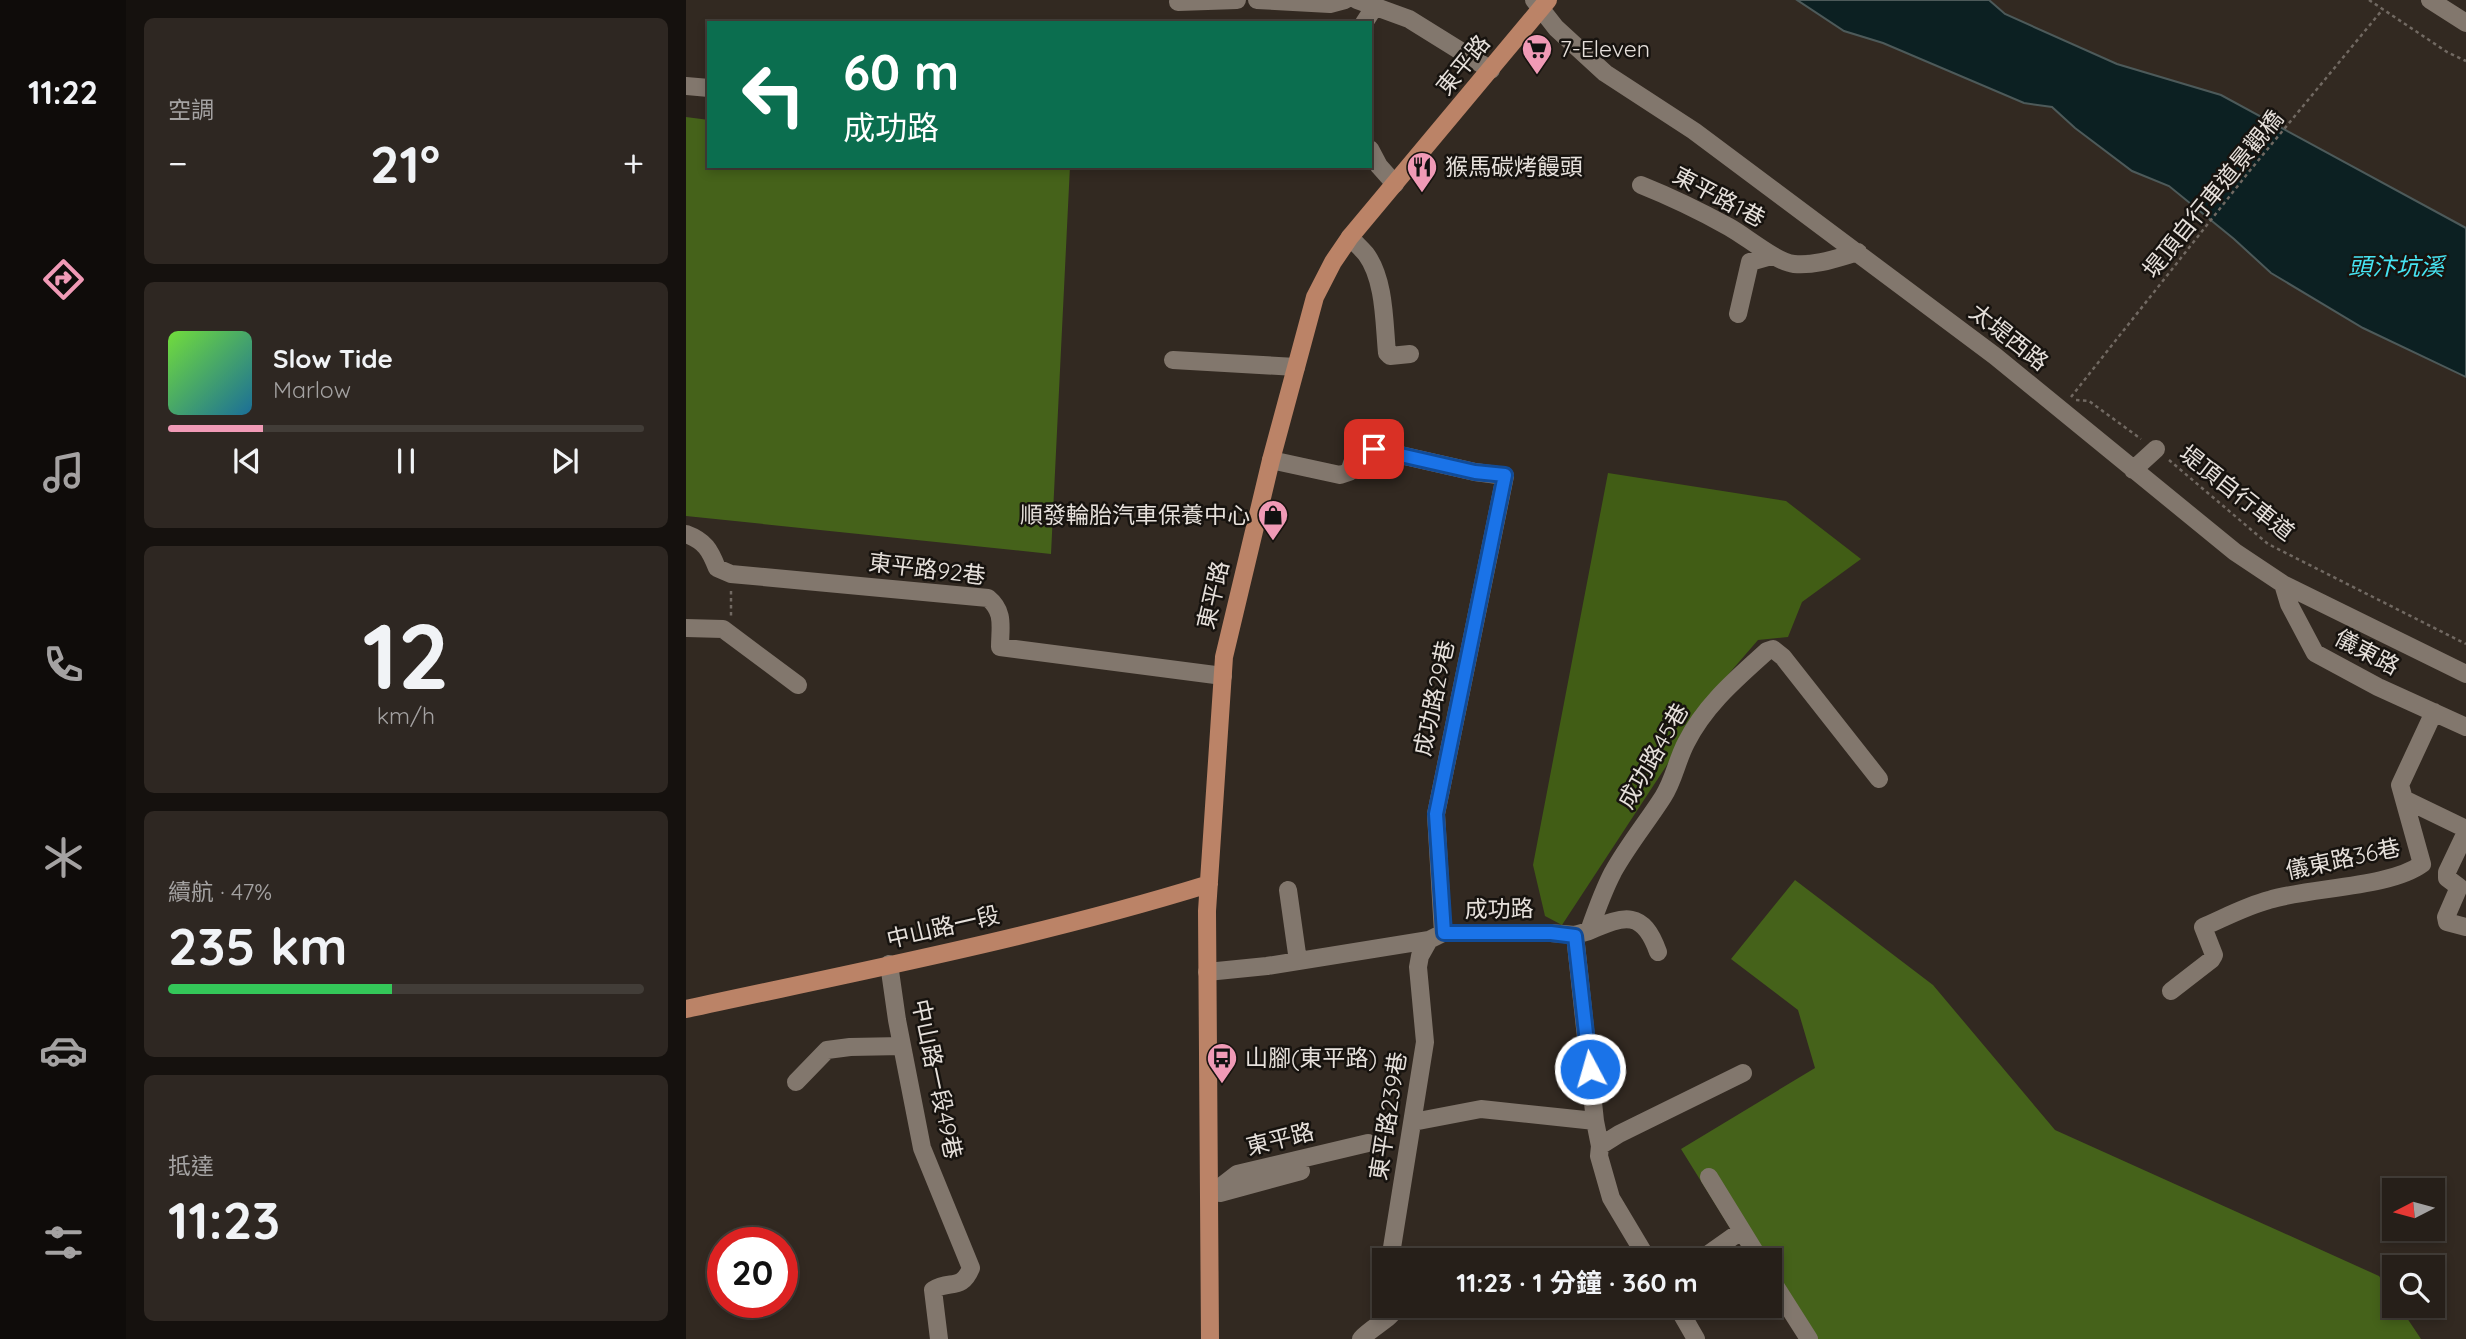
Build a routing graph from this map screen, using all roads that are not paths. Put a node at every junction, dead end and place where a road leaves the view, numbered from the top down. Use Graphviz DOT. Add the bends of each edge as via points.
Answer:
graph roads {
  1 [pos="1237,0"];
  2 [pos="1258,0"];
  3 [pos="1345,0"];
  4 [pos="1357,0"];
  5 [pos="2430,0"];
  6 [pos="1178,2"];
  7 [pos="1541,3"];
  8 [pos="1375,6"];
  9 [pos="1365,21"];
  10 [pos="2466,23"];
  11 [pos="1491,70"];
  12 [pos="686,86"];
  13 [pos="707,88"];
  14 [pos="1372,153"];
  15 [pos="1395,184"];
  16 [pos="1641,185"];
  17 [pos="1350,237"];
  18 [pos="1858,252"];
  19 [pos="1771,256"];
  20 [pos="1738,314"];
  21 [pos="1410,354"];
  22 [pos="1174,360"];
  23 [pos="1296,367"];
  24 [pos="2156,449"];
  25 [pos="1271,460"];
  26 [pos="2133,470"];
  27 [pos="686,534"];
  28 [pos="2283,584"];
  29 [pos="686,628"];
  30 [pos="2466,674"];
  31 [pos="1223,676"];
  32 [pos="799,685"];
  33 [pos="2434,712"];
  34 [pos="2466,727"];
  35 [pos="1879,779"];
  36 [pos="2404,799"];
  37 [pos="2466,830"];
  38 [pos="1209,884"];
  39 [pos="1288,890"];
  40 [pos="2466,927"];
  41 [pos="1582,933"];
  42 [pos="1436,937"];
  43 [pos="1658,952"];
  44 [pos="1298,961"];
  45 [pos="889,964"];
  46 [pos="1207,972"];
  47 [pos="2171,991"];
  48 [pos="686,1009"];
  49 [pos="902,1046"];
  50 [pos="1743,1073"];
  51 [pos="796,1082"];
  52 [pos="1595,1121"];
  53 [pos="1413,1122"];
  54 [pos="1368,1143"];
  55 [pos="1600,1146"];
  56 [pos="1344,1159"];
  57 [pos="1709,1177"];
  58 [pos="1210,1195"];
  59 [pos="1741,1231"];
  60 [pos="1392,1248"];
  61 [pos="1641,1248"];
  62 [pos="1717,1248"];
  63 [pos="1752,1248"];
  64 [pos="1782,1296"];
  65 [pos="1385,1318"];
  66 [pos="1684,1318"];
  67 [pos="939,1339"];
  68 [pos="1210,1339"];
  69 [pos="1361,1339"];
  70 [pos="1696,1339"];
  71 [pos="1809,1339"];
  1 -- 6 [label="street"];
  2 -- 3 [label="street" via="1330,4"];
  4 -- 8 [label="street"];
  5 -- 10 [label="street"];
  7 -- 11 [label="main road, 東平路"];
  7 -- 18 [label="street, 太堤西路" via="1570,43 1605,73 1694,131"];
  8 -- 9 [label="street"];
  8 -- 11 [label="street" via="1409,19"];
  11 -- 15 [label="main road, 東平路"];
  12 -- 13 [label="street"];
  14 -- 15 [label="street"];
  15 -- 17 [label="main road, 東平路"];
  16 -- 19 [label="street, 東平路1巷" via="1731,228"];
  17 -- 21 [label="street" via="1367,255 1380,290 1387,353"];
  17 -- 23 [label="main road, 東平路" via="1315,297"];
  18 -- 19 [label="street, 東平路1巷" via="1827,262 1793,264"];
  18 -- 26 [label="street, 太堤西路" via="1995,356"];
  19 -- 20 [label="street, 東平路1巷" via="1750,262"];
  22 -- 23 [label="street"];
  23 -- 25 [label="main road, 東平路"];
  24 -- 26 [label="street"];
  25 -- 31 [label="main road, 東平路"];
  25 -- 42 [label="street, 成功路29巷" via="1340,475 1349,472 1356,452 1374,449 1505,475 1436,814"];
  26 -- 28 [label="street, 太堤西路" via="2235,552"];
  27 -- 31 [label="street, 東平路92巷" via="710,548 717,568 731,575 988,598 1000,615 1000,647"];
  28 -- 30 [label="street, 太堤西路"];
  28 -- 33 [label="street, 儀東路" via="2315,653"];
  29 -- 32 [label="street" via="731,633"];
  31 -- 38 [label="main road, 東平路"];
  33 -- 34 [label="street, 儀東路"];
  33 -- 36 [label="street, 儀東路36巷" via="2400,785"];
  35 -- 41 [label="street, 成功路45巷" via="1783,657 1773,649 1767,651 1705,712 1685,744 1664,796 1614,871"];
  36 -- 37 [label="street"];
  36 -- 47 [label="street, 儀東路36巷" via="2422,864 2391,878 2267,900 2203,927 2214,955"];
  37 -- 40 [label="street" via="2447,872 2447,878 2459,887 2446,917 2447,922"];
  38 -- 45 [label="main road, 中山路一段"];
  38 -- 46 [label="main road, 東平路"];
  39 -- 44 [label="street"];
  41 -- 42 [label="street, 成功路"];
  41 -- 43 [label="street" via="1630,920 1652,934"];
  41 -- 52 [label="street"];
  42 -- 44 [label="street, 成功路"];
  42 -- 53 [label="street, 東平路239巷" via="1420,956 1418,967 1425,1042"];
  44 -- 46 [label="street, 成功路"];
  45 -- 48 [label="main road, 中山路一段"];
  45 -- 49 [label="street, 中山路一段49巷"];
  46 -- 58 [label="main road, 東平路"];
  49 -- 51 [label="street" via="827,1050"];
  49 -- 67 [label="street, 中山路一段49巷" via="922,1148 971,1268 958,1284 933,1290"];
  50 -- 55 [label="street"];
  52 -- 53 [label="street" via="1481,1109"];
  52 -- 55 [label="street"];
  53 -- 60 [label="street, 東平路239巷"];
  54 -- 58 [label="street, 東平路" via="1237,1174"];
  55 -- 61 [label="street" via="1611,1198"];
  56 -- 58 [label="street, 東平路"];
  57 -- 59 [label="street"];
  58 -- 68 [label="main road, 東平路"];
  59 -- 62 [label="street"];
  59 -- 63 [label="street"];
  64 -- 71 [label="street"];
  65 -- 69 [label="street"];
  66 -- 70 [label="street"];
}
